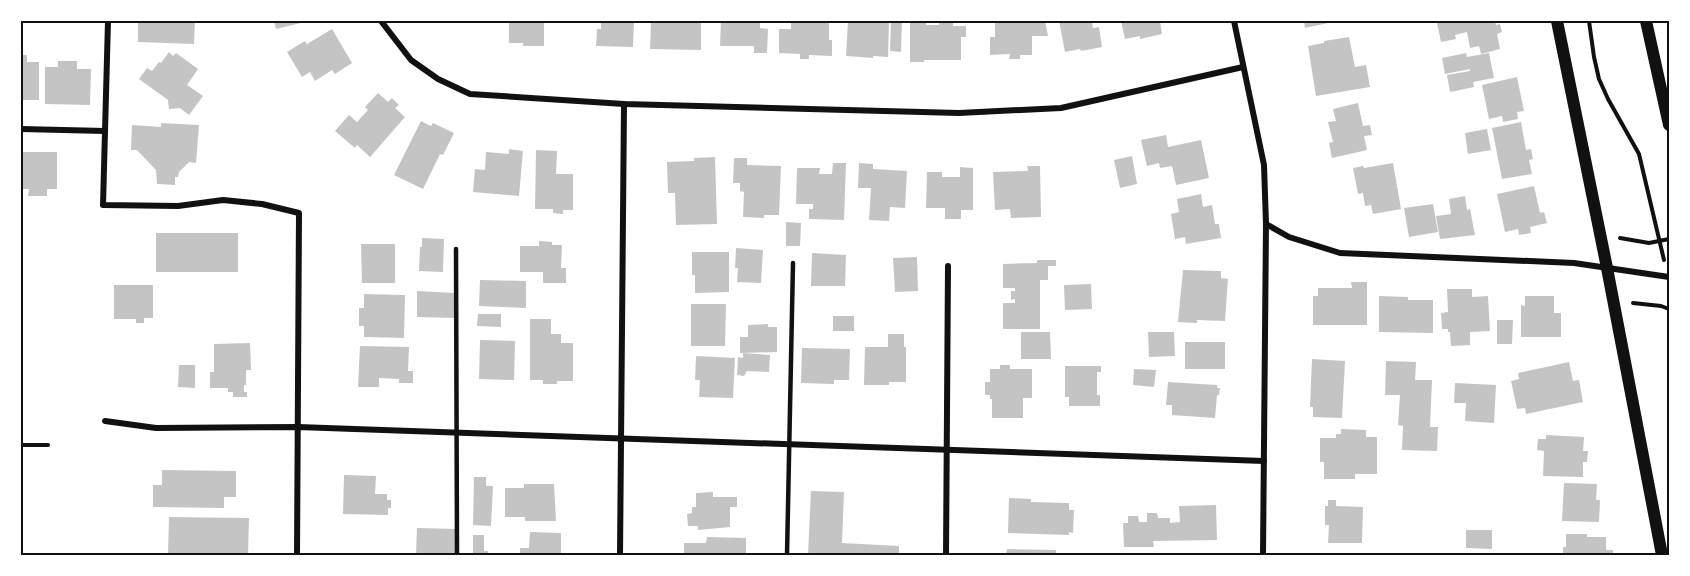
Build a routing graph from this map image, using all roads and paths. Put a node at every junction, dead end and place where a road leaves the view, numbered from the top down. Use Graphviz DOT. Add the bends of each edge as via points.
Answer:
graph roads {
  1 [pos="108,21"];
  2 [pos="1234,21"];
  3 [pos="1557,21"];
  4 [pos="1589,21"];
  5 [pos="1647,21"];
  6 [pos="382,23"];
  7 [pos="1243,67"];
  8 [pos="624,104"];
  9 [pos="1669,125"];
  10 [pos="21,129"];
  11 [pos="105,131"];
  12 [pos="1266,224"];
  13 [pos="1616,238"];
  14 [pos="1669,239"];
  15 [pos="1659,242"];
  16 [pos="456,249"];
  17 [pos="1664,260"];
  18 [pos="793,263"];
  19 [pos="948,266"];
  20 [pos="1607,268"];
  21 [pos="1669,278"];
  22 [pos="1633,303"];
  23 [pos="1669,309"];
  24 [pos="105,422"];
  25 [pos="298,427"];
  26 [pos="457,432"];
  27 [pos="622,438"];
  28 [pos="790,444"];
  29 [pos="21,445"];
  30 [pos="48,445"];
  31 [pos="947,450"];
  32 [pos="1264,460"];
  33 [pos="297,555"];
  34 [pos="457,555"];
  35 [pos="620,555"];
  36 [pos="787,555"];
  37 [pos="946,555"];
  38 [pos="1263,555"];
  39 [pos="1662,555"];
  1 -- 11 [label="street"];
  2 -- 7 [label="street"];
  3 -- 20 [label="main road"];
  4 -- 15 [label="path" via="1599,79 1639,154"];
  5 -- 9 [label="main road"];
  6 -- 8 [label="street" via="411,60 470,94"];
  7 -- 8 [label="street" via="1061,108 959,113"];
  7 -- 12 [label="street" via="1264,165"];
  8 -- 27 [label="street"];
  10 -- 11 [label="street"];
  11 -- 25 [label="street" via="103,205 178,206 224,201 262,204 299,213"];
  12 -- 20 [label="street" via="1288,237 1340,253 1575,263"];
  12 -- 32 [label="street"];
  13 -- 15 [label="path"];
  14 -- 15 [label="path"];
  15 -- 17 [label="path"];
  16 -- 26 [label="lane"];
  18 -- 28 [label="lane"];
  19 -- 31 [label="street"];
  20 -- 21 [label="street"];
  20 -- 39 [label="main road"];
  22 -- 23 [label="path"];
  24 -- 25 [label="street" via="156,428"];
  25 -- 26 [label="street"];
  25 -- 33 [label="street"];
  26 -- 27 [label="street"];
  26 -- 34 [label="lane"];
  27 -- 28 [label="street"];
  27 -- 35 [label="street"];
  28 -- 31 [label="street"];
  28 -- 36 [label="lane"];
  29 -- 30 [label="path"];
  31 -- 32 [label="street"];
  31 -- 37 [label="street"];
  32 -- 38 [label="street"];
}
